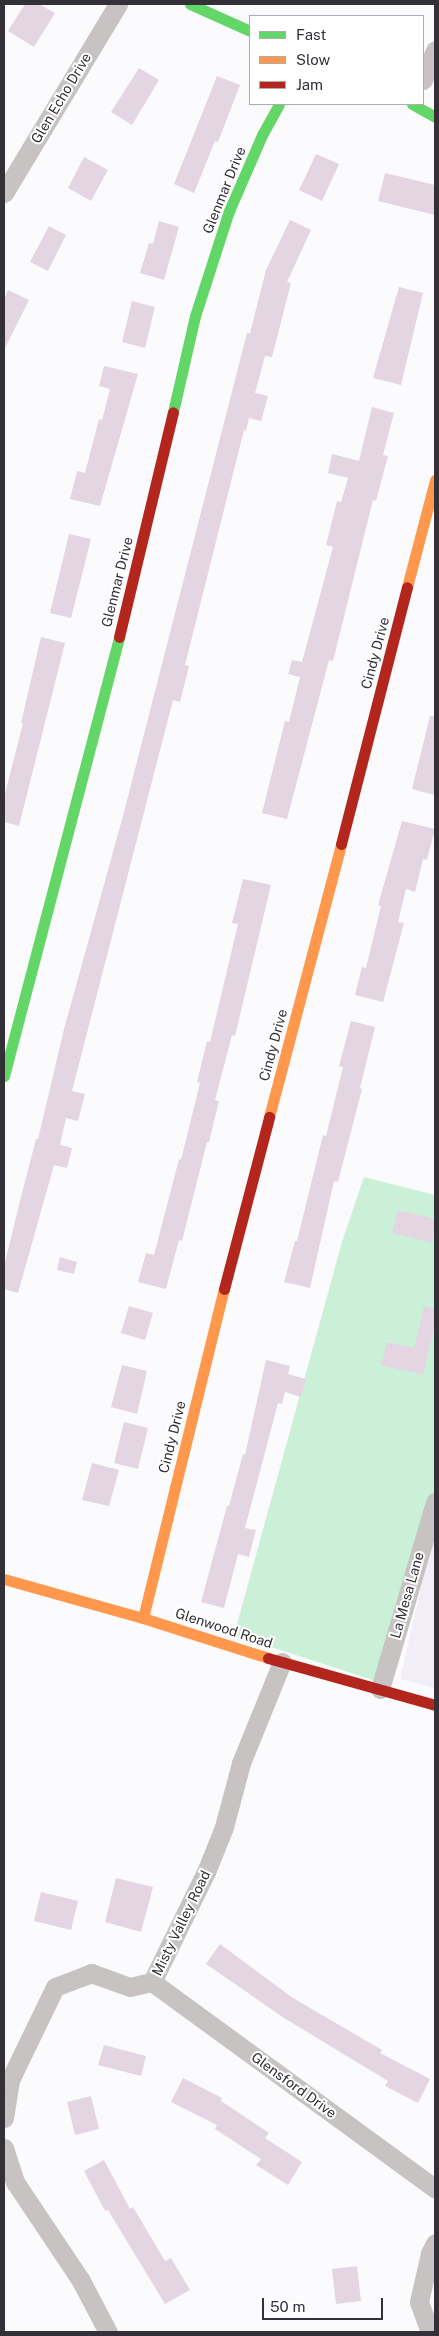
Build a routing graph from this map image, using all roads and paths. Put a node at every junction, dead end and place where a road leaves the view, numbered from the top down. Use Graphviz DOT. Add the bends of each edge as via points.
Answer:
graph roads {
  1 [pos="118,4"];
  2 [pos="190,4"];
  3 [pos="249,31"];
  4 [pos="435,50"];
  5 [pos="424,78"];
  6 [pos="278,105"];
  7 [pos="414,105"];
  8 [pos="435,117"];
  9 [pos="4,193"];
  10 [pos="435,480"];
  11 [pos="4,1076"];
  12 [pos="435,1502"];
  13 [pos="4,1579"];
  14 [pos="143,1618"];
  15 [pos="282,1662"];
  16 [pos="380,1689"];
  17 [pos="435,1705"];
  18 [pos="152,1982"];
  19 [pos="4,2118"];
  20 [pos="4,2148"];
  21 [pos="435,2188"];
  22 [pos="435,2244"];
  23 [pos="108,2332"];
  24 [pos="430,2332"];
  1 -- 9 [label="street, Glen Echo Drive"];
  2 -- 3 [label="street"];
  4 -- 5 [label="street"];
  6 -- 11 [label="street, Glenmar Drive" via="229,212 195,316 134,580"];
  7 -- 8 [label="street"];
  10 -- 14 [label="street, Cindy Drive" via="236,1239"];
  12 -- 16 [label="street, La Mesa Lane"];
  13 -- 14 [label="street, Glenwood Road"];
  14 -- 15 [label="street, Glenwood Road"];
  15 -- 16 [label="street, Glenwood Road"];
  15 -- 18 [label="street, Misty Valley Road" via="241,1763 224,1827 206,1872"];
  16 -- 17 [label="street, Glenwood Road"];
  18 -- 19 [label="street, Misty Valley Road" via="130,1987 91,1973 55,1987 10,2080"];
  18 -- 21 [label="street, Glensford Drive"];
  20 -- 23 [label="street" via="15,2182 80,2279"];
  22 -- 24 [label="street" via="419,2302"];
}
